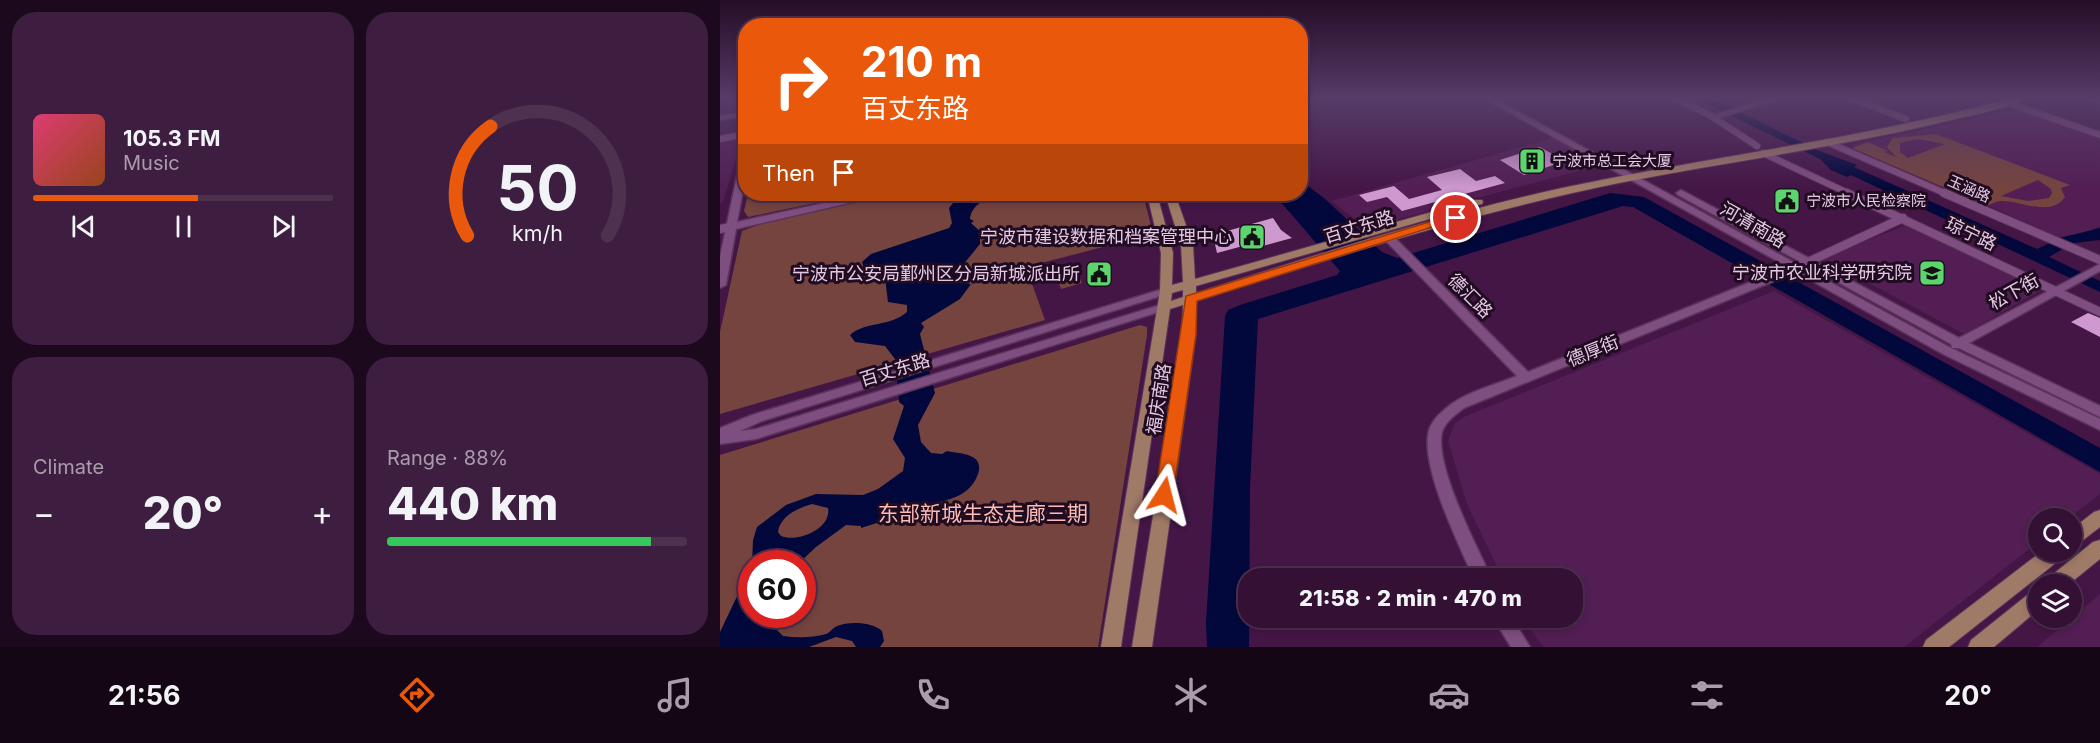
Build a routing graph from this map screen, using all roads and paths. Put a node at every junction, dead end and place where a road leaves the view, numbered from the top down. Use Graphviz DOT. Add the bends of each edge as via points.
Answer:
graph roads {
  1 [pos="1547,128"];
  2 [pos="1554,128"];
  3 [pos="1729,128"];
  4 [pos="1861,128"];
  5 [pos="1891,128"];
  6 [pos="2080,128"];
  7 [pos="2100,135"];
  8 [pos="738,136"];
  9 [pos="720,139"];
  10 [pos="1827,142"];
  11 [pos="1760,149"];
  12 [pos="1635,173"];
  13 [pos="738,179"];
  14 [pos="844,201"];
  15 [pos="1154,201"];
  16 [pos="1172,201"];
  17 [pos="1903,218"];
  18 [pos="725,228"];
  19 [pos="1389,238"];
  20 [pos="2100,260"];
  21 [pos="1807,262"];
  22 [pos="2100,267"];
  23 [pos="1796,268"];
  24 [pos="720,285"];
  25 [pos="2054,290"];
  26 [pos="1190,292"];
  27 [pos="1165,299"];
  28 [pos="2100,312"];
  29 [pos="1959,343"];
  30 [pos="1947,351"];
  31 [pos="1526,378"];
  32 [pos="2100,412"];
  33 [pos="2100,425"];
  34 [pos="720,434"];
  35 [pos="720,440"];
  36 [pos="2100,517"];
  37 [pos="2082,531"];
  38 [pos="2100,548"];
  39 [pos="2042,562"];
  40 [pos="1478,568"];
  41 [pos="2068,574"];
  42 [pos="2028,606"];
  43 [pos="1509,628"];
  44 [pos="1111,647"];
  45 [pos="1142,647"];
  46 [pos="1521,647"];
  47 [pos="1933,647"];
  48 [pos="1978,647"];
  1 -- 12 [label="street, 河清南路"];
  2 -- 12 [label="street, 河清南路"];
  3 -- 11 [label="street, 琼宁路"];
  4 -- 11 [label="main road, 百丈东路"];
  5 -- 10 [label="main road, 百丈东路"];
  6 -- 7 [label="street"];
  8 -- 9 [label="street"];
  10 -- 11 [label="main road, 百丈东路"];
  10 -- 20 [label="street, 玉涵路"];
  11 -- 12 [label="main road, 百丈东路"];
  11 -- 17 [label="street, 琼宁路"];
  12 -- 19 [label="main road, 百丈东路" via="1504,204"];
  12 -- 21 [label="street, 河清南路"];
  12 -- 23 [label="street, 河清南路"];
  12 -- 26 [label="main road, 百丈东路" via="1503,195 1352,237"];
  13 -- 18 [label="street"];
  14 -- 18 [label="street"];
  15 -- 27 [label="main road, 福庆南路" via="1167,253"];
  16 -- 26 [label="main road, 福庆南路" via="1186,245"];
  17 -- 21 [label="street, 德厚街"];
  17 -- 25 [label="street, 琼宁路"];
  18 -- 24 [label="street"];
  19 -- 26 [label="main road, 百丈东路"];
  19 -- 31 [label="street, 德汇路"];
  21 -- 23 [label="street, 德厚街"];
  21 -- 29 [label="street, 河清南路"];
  22 -- 25 [label="street, 松下街"];
  23 -- 30 [label="street, 河清南路"];
  23 -- 31 [label="street, 德厚街"];
  25 -- 28 [label="street, 琼宁路"];
  25 -- 29 [label="street, 松下街"];
  26 -- 27 [label="main road, 百丈东路"];
  26 -- 45 [label="main road, 福庆南路" via="1189,334"];
  27 -- 34 [label="street, 百丈东路" via="1017,337 757,418"];
  27 -- 35 [label="street, 百丈东路" via="1026,350 756,434"];
  27 -- 44 [label="main road, 福庆南路"];
  29 -- 30 [label="street, 松下街"];
  29 -- 32 [label="street, 河清南路"];
  30 -- 33 [label="street, 河清南路"];
  31 -- 40 [label="street, 德厚街" via="1460,405 1446,414 1435,431 1433,450"];
  36 -- 37 [label="main road"];
  38 -- 41 [label="main road"];
  39 -- 47 [label="main road"];
  42 -- 48 [label="main road"];
  43 -- 46 [label="street"];
}
